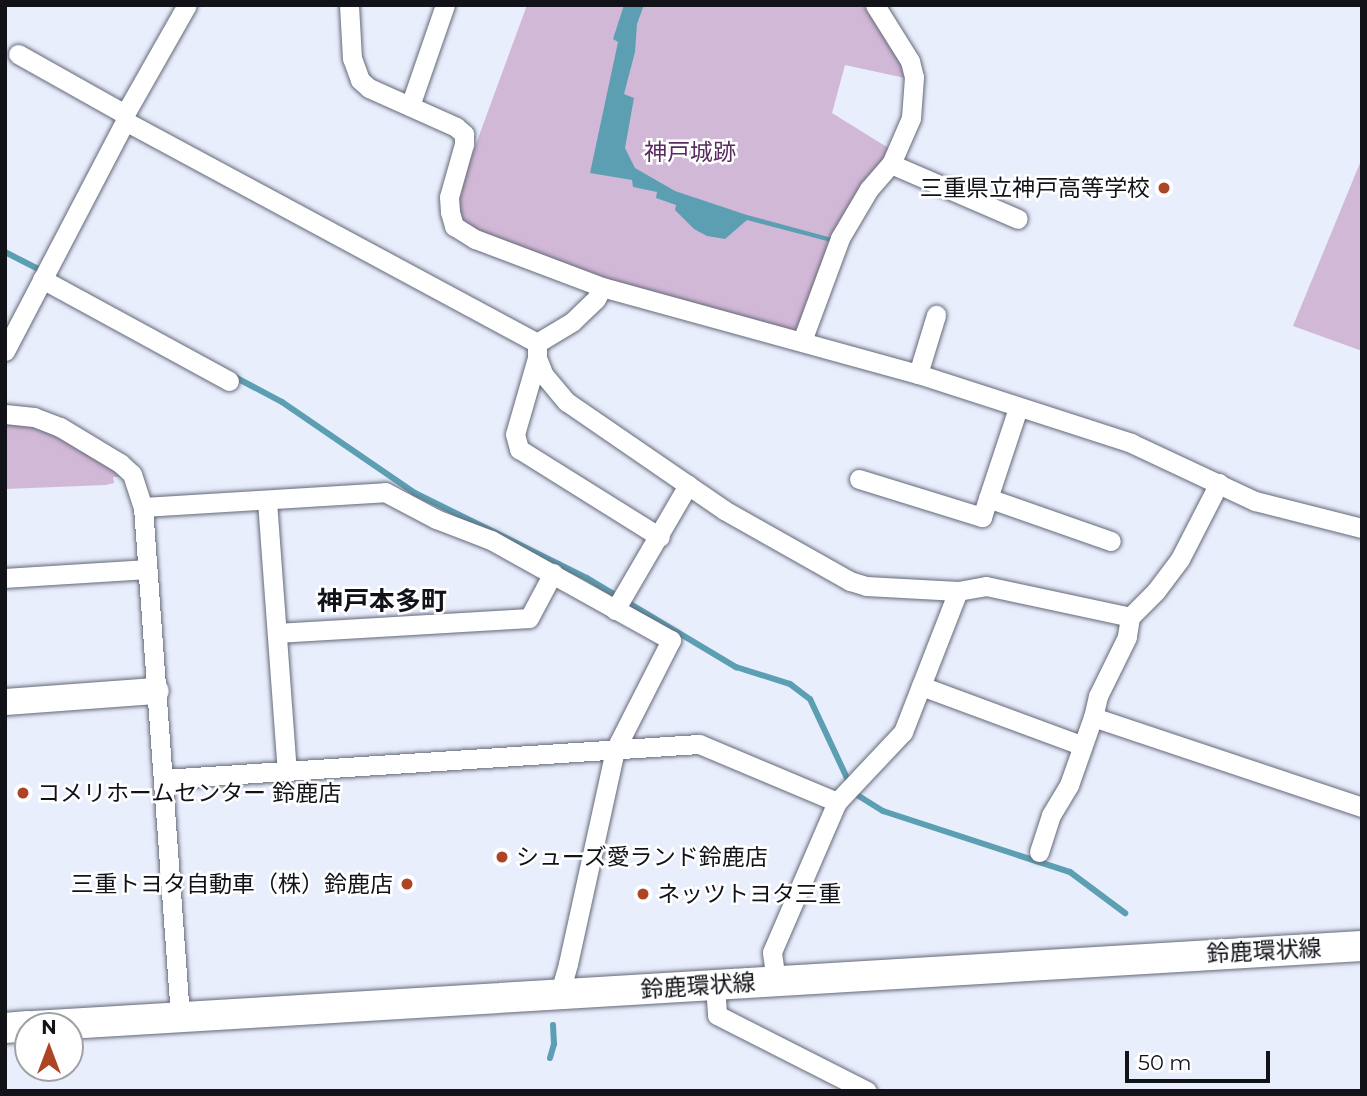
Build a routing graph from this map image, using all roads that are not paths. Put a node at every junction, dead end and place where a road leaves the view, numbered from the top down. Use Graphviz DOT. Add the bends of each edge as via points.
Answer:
graph roads {
  1 [pos="187,5"];
  2 [pos="349,5"];
  3 [pos="446,5"];
  4 [pos="875,5"];
  5 [pos="18,54"];
  6 [pos="410,106"];
  7 [pos="125,117"];
  8 [pos="891,164"];
  9 [pos="1018,219"];
  10 [pos="45,273"];
  11 [pos="601,287"];
  12 [pos="936,315"];
  13 [pos="802,341"];
  14 [pos="537,350"];
  15 [pos="5,351"];
  16 [pos="918,374"];
  17 [pos="229,381"];
  18 [pos="1018,408"];
  19 [pos="5,414"];
  20 [pos="859,479"];
  21 [pos="1219,483"];
  22 [pos="688,485"];
  23 [pos="988,498"];
  24 [pos="267,501"];
  25 [pos="143,508"];
  26 [pos="1362,527"];
  27 [pos="660,537"];
  28 [pos="1111,541"];
  29 [pos="147,569"];
  30 [pos="553,573"];
  31 [pos="5,578"];
  32 [pos="958,591"];
  33 [pos="620,603"];
  34 [pos="1130,617"];
  35 [pos="277,633"];
  36 [pos="921,686"];
  37 [pos="156,691"];
  38 [pos="5,702"];
  39 [pos="1093,716"];
  40 [pos="1076,744"];
  41 [pos="615,750"];
  42 [pos="287,771"];
  43 [pos="163,779"];
  44 [pos="839,799"];
  45 [pos="1362,807"];
  46 [pos="1039,852"];
  47 [pos="1362,946"];
  48 [pos="776,981"];
  49 [pos="715,985"];
  50 [pos="559,995"];
  51 [pos="180,1016"];
  52 [pos="84,1023"];
  53 [pos="867,1091"];
  1 -- 7 [label="street"];
  2 -- 6 [label="street" via="352,58 360,80"];
  3 -- 6 [label="street"];
  4 -- 8 [label="street" via="910,61 914,77 911,118"];
  5 -- 7 [label="street"];
  6 -- 11 [label="street" via="464,134 449,197 454,226 475,239"];
  7 -- 10 [label="street"];
  7 -- 14 [label="street"];
  8 -- 9 [label="street"];
  8 -- 13 [label="street" via="869,189 845,229"];
  10 -- 15 [label="street"];
  10 -- 17 [label="street"];
  11 -- 13 [label="street"];
  11 -- 14 [label="street" via="596,299"];
  12 -- 16 [label="street"];
  13 -- 16 [label="street"];
  14 -- 22 [label="street" via="544,375 567,402"];
  14 -- 27 [label="street" via="515,434 519,449"];
  16 -- 18 [label="street"];
  18 -- 21 [label="street" via="1131,443"];
  18 -- 23 [label="street"];
  19 -- 25 [label="street" via="34,417 60,427 120,463 132,474"];
  20 -- 23 [label="street" via="982,517"];
  21 -- 26 [label="street" via="1255,501"];
  21 -- 34 [label="street" via="1180,559"];
  22 -- 27 [label="street"];
  22 -- 32 [label="street" via="723,510 850,581 866,586"];
  23 -- 28 [label="street"];
  24 -- 25 [label="street"];
  24 -- 30 [label="street" via="384,492"];
  24 -- 35 [label="street"];
  25 -- 29 [label="street"];
  27 -- 33 [label="street"];
  29 -- 31 [label="street"];
  29 -- 37 [label="street"];
  30 -- 33 [label="street"];
  30 -- 35 [label="street" via="529,618"];
  32 -- 34 [label="street" via="986,586"];
  32 -- 36 [label="street"];
  33 -- 41 [label="street" via="671,640"];
  34 -- 39 [label="street" via="1127,637"];
  35 -- 42 [label="street"];
  36 -- 40 [label="street"];
  36 -- 44 [label="street" via="903,732"];
  37 -- 38 [label="street"];
  37 -- 43 [label="street"];
  39 -- 45 [label="street"];
  39 -- 46 [label="street"];
  41 -- 42 [label="street"];
  41 -- 44 [label="street" via="699,744"];
  41 -- 50 [label="street"];
  42 -- 43 [label="street"];
  43 -- 51 [label="street"];
  44 -- 48 [label="street" via="772,952"];
  47 -- 48 [label="main road, 鈴鹿環状線"];
  48 -- 49 [label="main road, 鈴鹿環状線"];
  49 -- 50 [label="main road, 鈴鹿環状線"];
  49 -- 53 [label="street" via="718,1015"];
  50 -- 51 [label="main road, 鈴鹿環状線"];
  51 -- 52 [label="main road, 鈴鹿環状線"];
}
